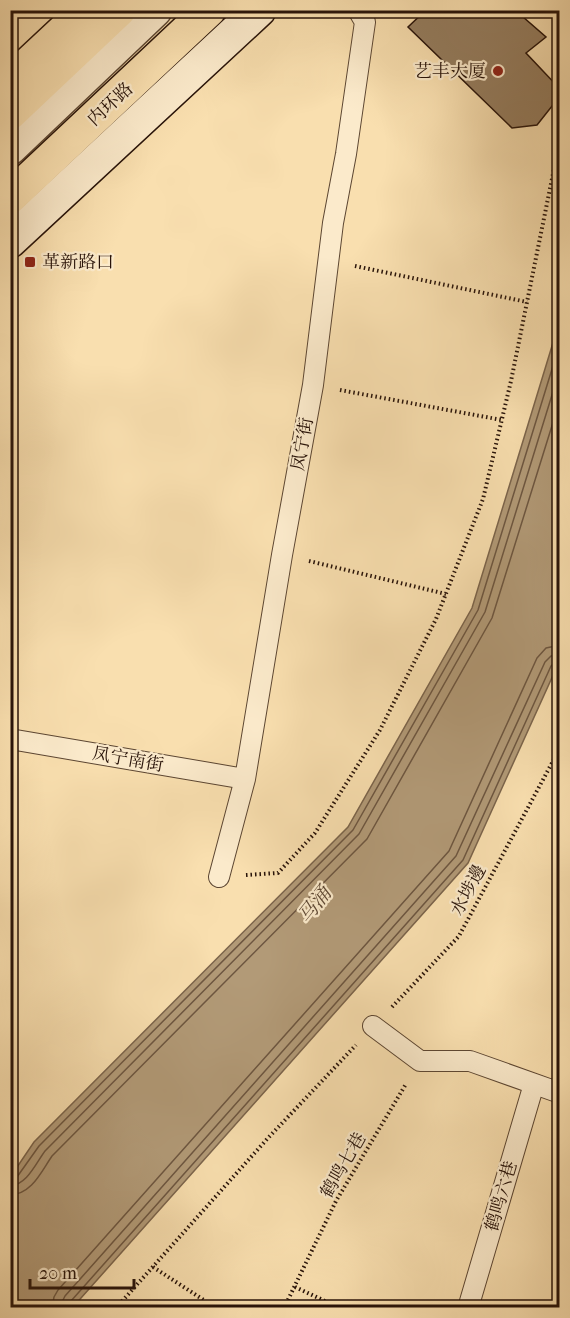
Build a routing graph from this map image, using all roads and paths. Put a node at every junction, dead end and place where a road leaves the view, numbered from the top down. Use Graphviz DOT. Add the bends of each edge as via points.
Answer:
graph roads {
  1 [pos="86,10"];
  2 [pos="119,10"];
  3 [pos="155,10"];
  4 [pos="210,10"];
  5 [pos="259,10"];
  6 [pos="358,10"];
  7 [pos="61,34"];
  8 [pos="10,60"];
  9 [pos="10,81"];
  10 [pos="10,113"];
  11 [pos="10,148"];
  12 [pos="555,164"];
  13 [pos="10,197"];
  14 [pos="10,204"];
  15 [pos="10,241"];
  16 [pos="328,261"];
  17 [pos="527,302"];
  18 [pos="313,385"];
  19 [pos="502,420"];
  20 [pos="282,555"];
  21 [pos="446,594"];
  22 [pos="10,739"];
  23 [pos="560,748"];
  24 [pos="245,779"];
  25 [pos="219,877"];
  26 [pos="373,1026"];
  27 [pos="420,1060"];
  28 [pos="534,1084"];
  29 [pos="560,1094"];
  30 [pos="153,1267"];
  31 [pos="295,1287"];
  32 [pos="116,1308"];
  33 [pos="216,1308"];
  34 [pos="285,1308"];
  35 [pos="340,1308"];
  36 [pos="468,1308"];
  1 -- 7 [label="main road"];
  2 -- 10 [label="main road"];
  3 -- 11 [label="main road"];
  4 -- 13 [label="main road, 内环路"];
  4 -- 14 [label="main road"];
  5 -- 15 [label="main road"];
  6 -- 16 [label="lane, 凤宁街" via="365,22"];
  7 -- 8 [label="main road"];
  7 -- 9 [label="main road"];
  12 -- 17 [label="path"];
  16 -- 17 [label="path"];
  16 -- 18 [label="lane, 凤宁街"];
  17 -- 19 [label="path"];
  18 -- 19 [label="path"];
  18 -- 20 [label="lane, 凤宁街"];
  19 -- 21 [label="path" via="483,499"];
  20 -- 21 [label="path"];
  20 -- 24 [label="lane, 凤宁街"];
  21 -- 25 [label="path" via="380,730 315,833 278,873"];
  22 -- 24 [label="lane, 凤宁南街"];
  23 -- 26 [label="path, 水埗邊" via="459,936"];
  24 -- 25 [label="lane, 凤宁街"];
  26 -- 27 [label="lane"];
  26 -- 30 [label="path, 水埗邊"];
  27 -- 28 [label="lane" via="470,1061"];
  27 -- 31 [label="path, 鹤鸣七巷" via="336,1201"];
  28 -- 29 [label="lane"];
  28 -- 36 [label="lane, 鹤鸣六巷"];
  30 -- 32 [label="path, 水埗邊"];
  30 -- 33 [label="path"];
  31 -- 34 [label="path, 鹤鸣七巷"];
  31 -- 35 [label="path"];
}
